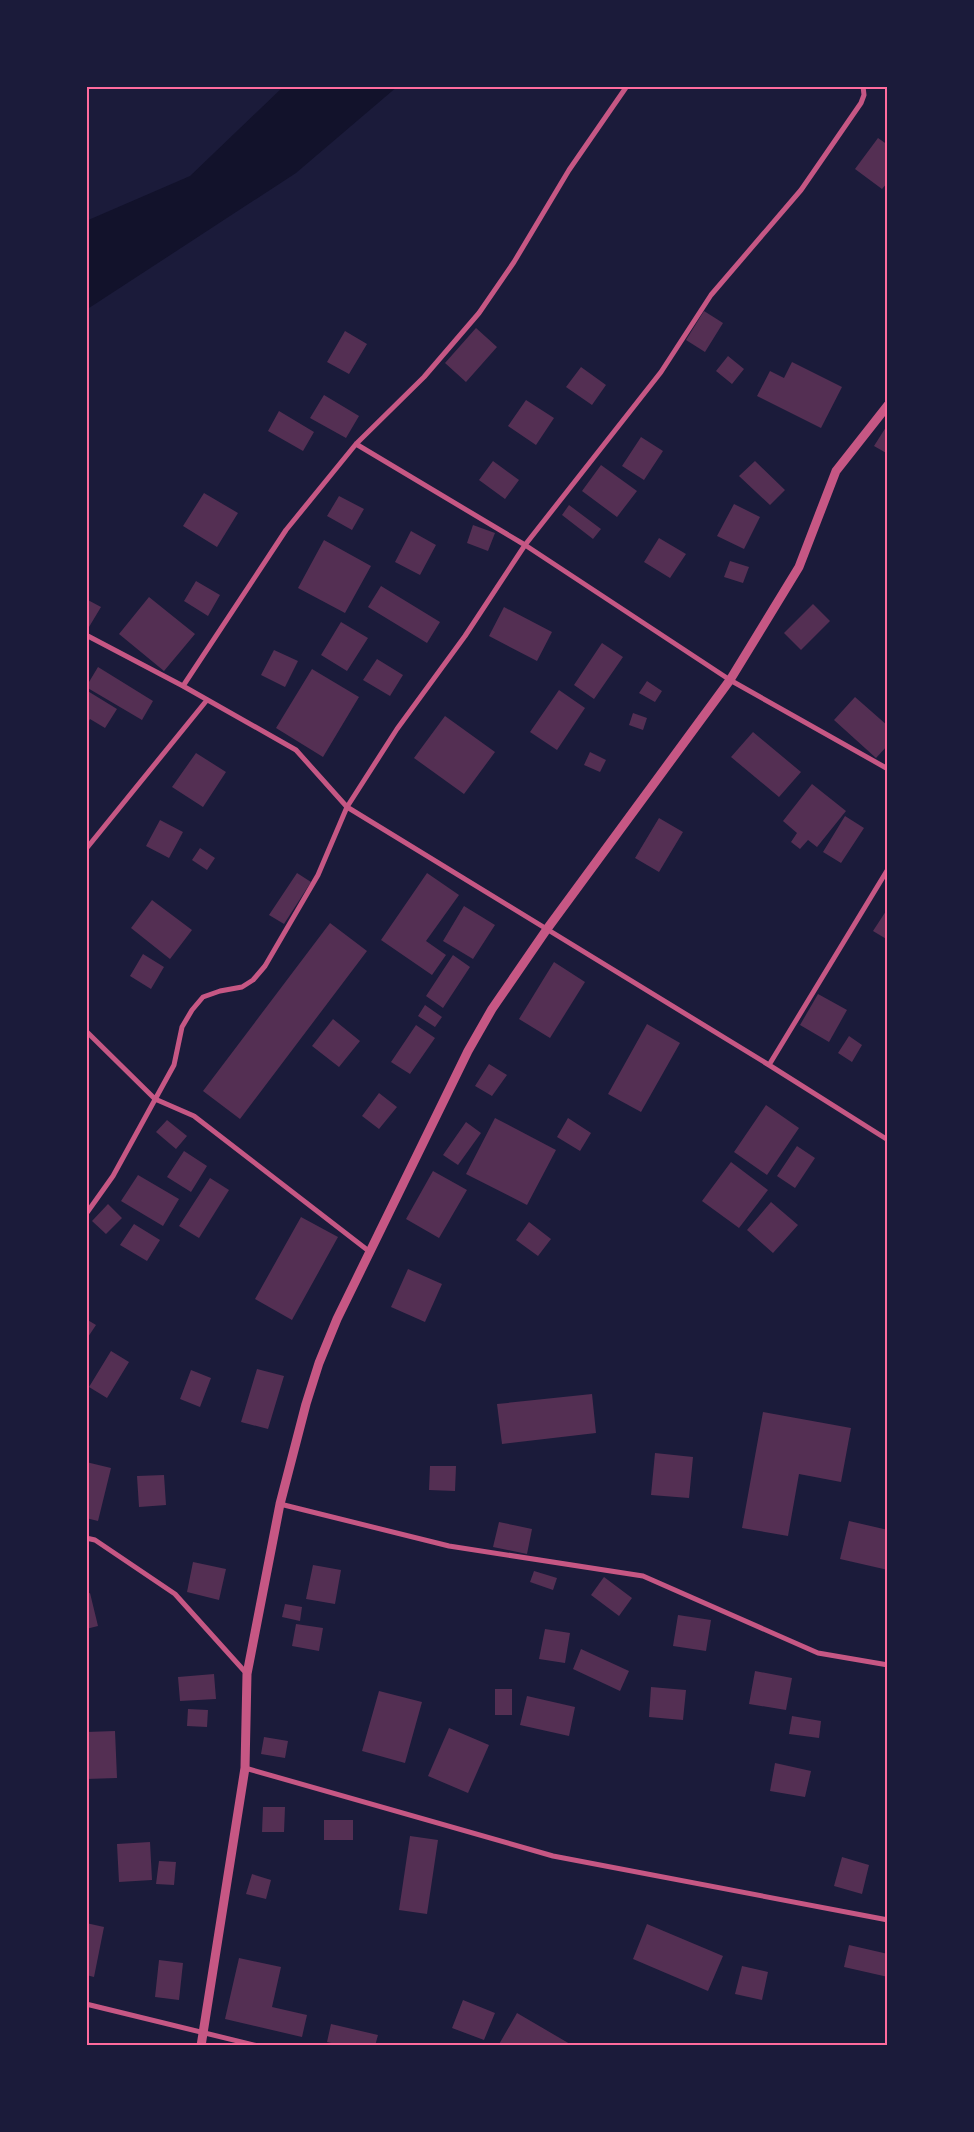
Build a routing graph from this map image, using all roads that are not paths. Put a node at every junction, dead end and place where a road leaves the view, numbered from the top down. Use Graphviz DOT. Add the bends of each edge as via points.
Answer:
graph roads {
  1 [pos="627,86"];
  2 [pos="863,86"];
  3 [pos="888,405"];
  4 [pos="356,444"];
  5 [pos="525,545"];
  6 [pos="86,635"];
  7 [pos="730,680"];
  8 [pos="183,686"];
  9 [pos="207,700"];
  10 [pos="888,769"];
  11 [pos="347,807"];
  12 [pos="86,849"];
  13 [pos="888,870"];
  14 [pos="547,929"];
  15 [pos="86,1031"];
  16 [pos="770,1064"];
  17 [pos="155,1099"];
  18 [pos="888,1140"];
  19 [pos="86,1214"];
  20 [pos="370,1252"];
  21 [pos="280,1504"];
  22 [pos="86,1538"];
  23 [pos="888,1665"];
  24 [pos="246,1674"];
  25 [pos="245,1768"];
  26 [pos="888,1920"];
  27 [pos="86,2004"];
  28 [pos="202,2034"];
  29 [pos="201,2046"];
  30 [pos="258,2046"];
  1 -- 4 [label="street" via="569,170 479,313 424,377"];
  2 -- 5 [label="street" via="861,103 801,190 711,295 661,372"];
  3 -- 7 [label="street" via="836,471 798,567"];
  4 -- 5 [label="street"];
  4 -- 8 [label="street" via="286,530"];
  5 -- 7 [label="street"];
  5 -- 11 [label="street" via="465,636 396,729"];
  6 -- 8 [label="street"];
  7 -- 10 [label="street"];
  7 -- 14 [label="street"];
  8 -- 9 [label="street"];
  9 -- 11 [label="street" via="296,750"];
  9 -- 12 [label="street"];
  11 -- 14 [label="street"];
  11 -- 17 [label="street" via="318,875 265,966 242,987 203,998 192,1010 182,1027 174,1065"];
  13 -- 16 [label="street"];
  14 -- 16 [label="street"];
  14 -- 20 [label="street" via="492,1009 468,1051"];
  15 -- 17 [label="street"];
  16 -- 18 [label="street"];
  17 -- 19 [label="street" via="112,1176"];
  17 -- 20 [label="street" via="194,1116"];
  20 -- 21 [label="street" via="319,1363"];
  21 -- 23 [label="street" via="449,1546 643,1576 818,1653"];
  21 -- 24 [label="street"];
  22 -- 24 [label="street" via="95,1540 171,1591"];
  24 -- 25 [label="street"];
  25 -- 26 [label="street" via="553,1856"];
  25 -- 28 [label="street"];
  27 -- 28 [label="street"];
  28 -- 29 [label="street"];
  28 -- 30 [label="street"];
}
